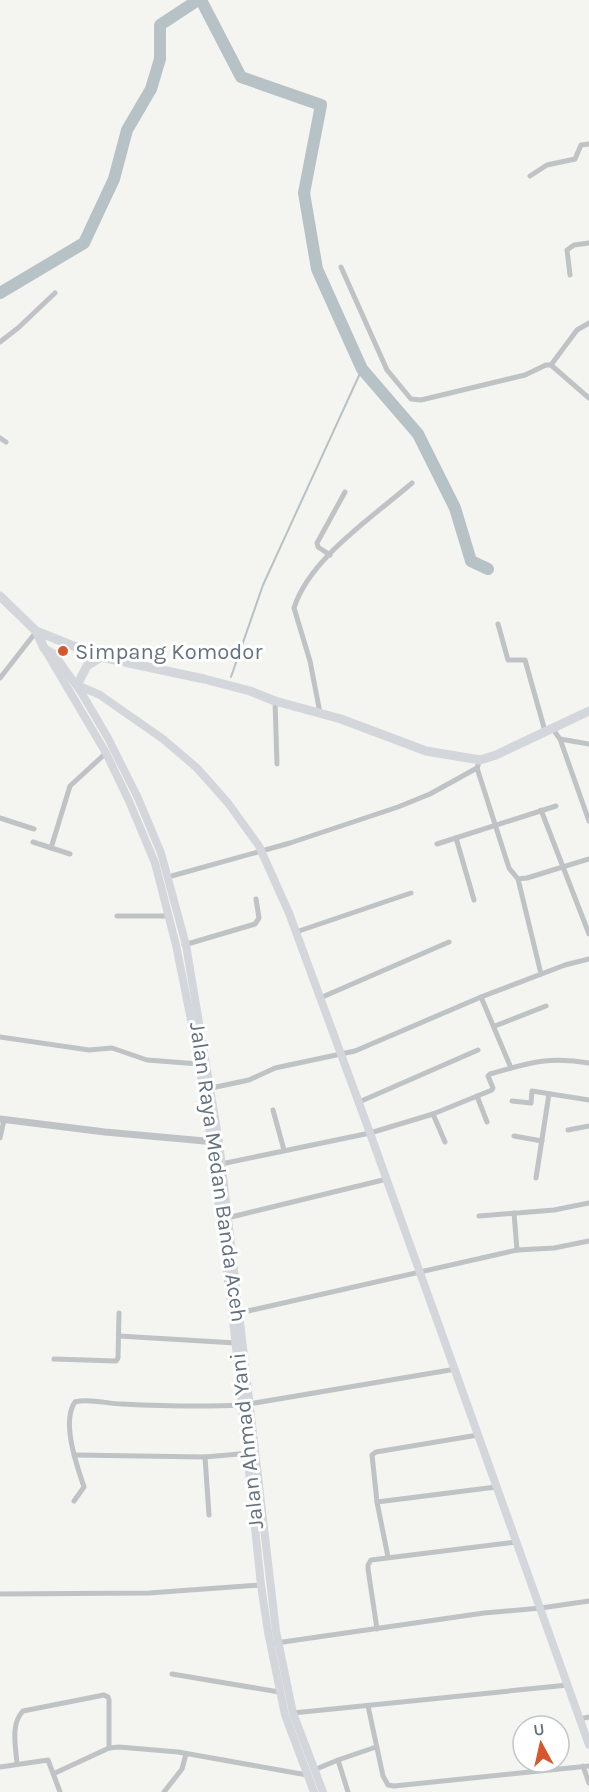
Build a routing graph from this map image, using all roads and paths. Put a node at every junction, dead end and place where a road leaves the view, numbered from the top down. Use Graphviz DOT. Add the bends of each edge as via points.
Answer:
graph roads {
  1 [pos="589,144"];
  2 [pos="530,176"];
  3 [pos="589,243"];
  4 [pos="341,267"];
  5 [pos="570,275"];
  6 [pos="55,293"];
  7 [pos="589,323"];
  8 [pos="0,342"];
  9 [pos="551,365"];
  10 [pos="589,398"];
  11 [pos="0,438"];
  12 [pos="6,442"];
  13 [pos="412,483"];
  14 [pos="345,492"];
  15 [pos="330,555"];
  16 [pos="0,596"];
  17 [pos="498,624"];
  18 [pos="36,631"];
  19 [pos="44,648"];
  20 [pos="101,657"];
  21 [pos="0,678"];
  22 [pos="77,685"];
  23 [pos="275,701"];
  24 [pos="589,711"];
  25 [pos="320,713"];
  26 [pos="549,730"];
  27 [pos="560,739"];
  28 [pos="589,744"];
  29 [pos="106,753"];
  30 [pos="277,764"];
  31 [pos="478,764"];
  32 [pos="556,806"];
  33 [pos="541,810"];
  34 [pos="0,818"];
  35 [pos="589,821"];
  36 [pos="496,825"];
  37 [pos="34,829"];
  38 [pos="456,838"];
  39 [pos="33,842"];
  40 [pos="437,844"];
  41 [pos="51,848"];
  42 [pos="261,850"];
  43 [pos="70,854"];
  44 [pos="589,859"];
  45 [pos="563,867"];
  46 [pos="168,877"];
  47 [pos="518,879"];
  48 [pos="411,893"];
  49 [pos="256,899"];
  50 [pos="474,900"];
  51 [pos="117,916"];
  52 [pos="169,916"];
  53 [pos="296,933"];
  54 [pos="589,934"];
  55 [pos="449,942"];
  56 [pos="181,946"];
  57 [pos="589,959"];
  58 [pos="541,974"];
  59 [pos="481,997"];
  60 [pos="320,998"];
  61 [pos="546,1006"];
  62 [pos="495,1026"];
  63 [pos="0,1037"];
  64 [pos="478,1050"];
  65 [pos="340,1055"];
  66 [pos="589,1063"];
  67 [pos="199,1064"];
  68 [pos="511,1068"];
  69 [pos="211,1088"];
  70 [pos="549,1094"];
  71 [pos="477,1096"];
  72 [pos="589,1100"];
  73 [pos="512,1101"];
  74 [pos="358,1102"];
  75 [pos="273,1110"];
  76 [pos="433,1114"];
  77 [pos="2,1119"];
  78 [pos="487,1122"];
  79 [pos="589,1126"];
  80 [pos="568,1130"];
  81 [pos="370,1133"];
  82 [pos="514,1136"];
  83 [pos="0,1138"];
  84 [pos="542,1141"];
  85 [pos="215,1142"];
  86 [pos="445,1142"];
  87 [pos="284,1150"];
  88 [pos="221,1164"];
  89 [pos="536,1178"];
  90 [pos="387,1179"];
  91 [pos="589,1203"];
  92 [pos="514,1213"];
  93 [pos="479,1216"];
  94 [pos="227,1218"];
  95 [pos="589,1241"];
  96 [pos="517,1250"];
  97 [pos="420,1271"];
  98 [pos="119,1313"];
  99 [pos="238,1313"];
  100 [pos="119,1336"];
  101 [pos="236,1343"];
  102 [pos="54,1359"];
  103 [pos="456,1369"];
  104 [pos="246,1404"];
  105 [pos="478,1435"];
  106 [pos="251,1453"];
  107 [pos="74,1455"];
  108 [pos="205,1457"];
  109 [pos="496,1487"];
  110 [pos="74,1501"];
  111 [pos="377,1502"];
  112 [pos="209,1515"];
  113 [pos="516,1542"];
  114 [pos="388,1557"];
  115 [pos="261,1586"];
  116 [pos="0,1588"];
  117 [pos="2,1594"];
  118 [pos="589,1601"];
  119 [pos="541,1608"];
  120 [pos="377,1629"];
  121 [pos="274,1643"];
  122 [pos="172,1674"];
  123 [pos="568,1685"];
  124 [pos="279,1692"];
  125 [pos="368,1706"];
  126 [pos="292,1713"];
  127 [pos="589,1718"];
  128 [pos="580,1719"];
  129 [pos="589,1745"];
  130 [pos="376,1747"];
  131 [pos="109,1748"];
  132 [pos="186,1754"];
  133 [pos="338,1760"];
  134 [pos="17,1764"];
  135 [pos="586,1766"];
  136 [pos="0,1767"];
  137 [pos="310,1772"];
  138 [pos="55,1773"];
  139 [pos="589,1784"];
  140 [pos="60,1792"];
  141 [pos="164,1792"];
  142 [pos="314,1792"];
  143 [pos="323,1792"];
  144 [pos="348,1792"];
  1 -- 2 [label="street" via="581,146 575,159 547,165"];
  3 -- 5 [label="street" via="567,250"];
  4 -- 9 [label="street" via="387,370 411,399 433,398"];
  6 -- 8 [label="street"];
  7 -- 9 [label="street" via="577,330"];
  9 -- 10 [label="street"];
  11 -- 12 [label="street"];
  13 -- 15 [label="street"];
  14 -- 15 [label="street" via="317,543"];
  15 -- 25 [label="street" via="302,586 294,608"];
  16 -- 18 [label="highway, Jalan Raya Medan Banda Aceh"];
  17 -- 26 [label="street" via="508,660 525,660"];
  18 -- 19 [label="highway, Jalan Raya Medan Banda Aceh"];
  18 -- 20 [label="highway"];
  18 -- 21 [label="street"];
  19 -- 22 [label="main road, Jalan Raya Medan Banda Aceh" via="54,654"];
  19 -- 29 [label="main road, Jalan Ahmad Yani"];
  20 -- 22 [label="highway" via="87,666"];
  20 -- 23 [label="highway" via="204,679"];
  22 -- 42 [label="main road" via="127,714 197,768"];
  22 -- 46 [label="main road, Jalan Raya Medan Banda Aceh" via="127,774"];
  23 -- 25 [label="highway"];
  23 -- 30 [label="street"];
  24 -- 26 [label="highway"];
  25 -- 31 [label="highway" via="426,751"];
  26 -- 27 [label="street"];
  26 -- 31 [label="highway"];
  27 -- 28 [label="street"];
  27 -- 35 [label="street"];
  29 -- 41 [label="street" via="70,786"];
  29 -- 52 [label="main road, Jalan Ahmad Yani" via="155,863"];
  31 -- 36 [label="street"];
  31 -- 42 [label="street" via="430,794 398,807"];
  32 -- 33 [label="street"];
  33 -- 36 [label="street"];
  33 -- 45 [label="street"];
  34 -- 37 [label="street"];
  36 -- 38 [label="street"];
  36 -- 47 [label="street" via="509,868"];
  38 -- 40 [label="street"];
  38 -- 50 [label="street"];
  39 -- 41 [label="street"];
  41 -- 43 [label="street"];
  42 -- 46 [label="street"];
  42 -- 53 [label="main road"];
  44 -- 45 [label="street"];
  45 -- 47 [label="street"];
  45 -- 54 [label="street"];
  46 -- 56 [label="main road, Jalan Raya Medan Banda Aceh"];
  47 -- 58 [label="street"];
  48 -- 53 [label="street"];
  49 -- 56 [label="street" via="259,918 255,924"];
  51 -- 52 [label="street"];
  52 -- 56 [label="main road, Jalan Ahmad Yani"];
  53 -- 60 [label="main road"];
  55 -- 60 [label="street"];
  56 -- 67 [label="main road, Jalan Ahmad Yani"];
  56 -- 69 [label="main road, Jalan Raya Medan Banda Aceh"];
  57 -- 58 [label="street"];
  58 -- 59 [label="street"];
  59 -- 62 [label="street"];
  59 -- 65 [label="street"];
  60 -- 65 [label="main road"];
  61 -- 62 [label="street"];
  62 -- 68 [label="street"];
  63 -- 67 [label="street" via="89,1050 112,1048 147,1060"];
  64 -- 74 [label="street"];
  65 -- 69 [label="street" via="275,1068 249,1080"];
  65 -- 74 [label="main road"];
  66 -- 68 [label="street" via="547,1059"];
  67 -- 85 [label="main road, Jalan Ahmad Yani"];
  68 -- 71 [label="street" via="489,1075 493,1089"];
  69 -- 85 [label="main road, Jalan Raya Medan Banda Aceh"];
  70 -- 72 [label="street"];
  70 -- 73 [label="street" via="532,1091 531,1103"];
  70 -- 84 [label="street"];
  71 -- 76 [label="street"];
  71 -- 78 [label="street"];
  74 -- 81 [label="main road"];
  75 -- 87 [label="street"];
  76 -- 81 [label="street"];
  76 -- 86 [label="street"];
  77 -- 83 [label="street"];
  77 -- 85 [label="street"];
  79 -- 80 [label="street"];
  81 -- 87 [label="street"];
  81 -- 90 [label="main road"];
  82 -- 84 [label="street"];
  84 -- 89 [label="street"];
  85 -- 88 [label="main road, Jalan Raya Medan Banda Aceh"];
  85 -- 101 [label="main road, Jalan Ahmad Yani"];
  87 -- 88 [label="street"];
  88 -- 94 [label="main road, Jalan Raya Medan Banda Aceh"];
  90 -- 94 [label="street"];
  90 -- 97 [label="main road"];
  91 -- 92 [label="street"];
  92 -- 93 [label="street"];
  92 -- 96 [label="street"];
  94 -- 99 [label="main road, Jalan Raya Medan Banda Aceh"];
  95 -- 96 [label="street"];
  96 -- 97 [label="street"];
  97 -- 99 [label="street"];
  97 -- 103 [label="main road"];
  98 -- 100 [label="street"];
  99 -- 104 [label="main road, Jalan Raya Medan Banda Aceh"];
  100 -- 101 [label="street"];
  100 -- 102 [label="street" via="116,1361"];
  101 -- 104 [label="main road, Jalan Ahmad Yani"];
  103 -- 104 [label="street"];
  103 -- 105 [label="main road"];
  104 -- 106 [label="main road, Jalan Ahmad Yani"];
  104 -- 107 [label="street" via="176,1407 80,1401 73,1404 70,1417"];
  105 -- 109 [label="main road"];
  105 -- 111 [label="street" via="373,1454"];
  106 -- 108 [label="street"];
  106 -- 115 [label="main road, Jalan Ahmad Yani"];
  106 -- 121 [label="main road"];
  107 -- 108 [label="street"];
  107 -- 110 [label="street" via="84,1487"];
  108 -- 112 [label="street"];
  109 -- 111 [label="street"];
  109 -- 113 [label="main road"];
  111 -- 114 [label="street"];
  113 -- 114 [label="street"];
  113 -- 119 [label="main road"];
  114 -- 120 [label="street" via="371,1560 368,1565"];
  115 -- 117 [label="street" via="149,1593"];
  115 -- 121 [label="main road, Jalan Ahmad Yani"];
  116 -- 117 [label="street"];
  118 -- 119 [label="street"];
  119 -- 120 [label="street"];
  119 -- 123 [label="main road"];
  120 -- 121 [label="street"];
  121 -- 124 [label="main road, Jalan Ahmad Yani"];
  121 -- 126 [label="main road"];
  122 -- 124 [label="street"];
  123 -- 125 [label="street"];
  123 -- 128 [label="main road"];
  124 -- 137 [label="main road, Jalan Ahmad Yani" via="293,1739"];
  125 -- 126 [label="street"];
  125 -- 130 [label="street"];
  126 -- 137 [label="main road"];
  127 -- 128 [label="street"];
  128 -- 129 [label="main road"];
  130 -- 133 [label="street"];
  130 -- 135 [label="street" via="383,1776 393,1786"];
  131 -- 132 [label="street"];
  131 -- 134 [label="street" via="109,1700 104,1695 21,1713 15,1735"];
  131 -- 138 [label="street"];
  132 -- 137 [label="street"];
  132 -- 141 [label="street" via="182,1769"];
  133 -- 137 [label="street"];
  133 -- 144 [label="street"];
  134 -- 136 [label="street"];
  134 -- 138 [label="street" via="48,1760"];
  135 -- 139 [label="street"];
  137 -- 142 [label="main road, Jalan Ahmad Yani"];
  137 -- 143 [label="main road"];
  138 -- 140 [label="street"];
}
